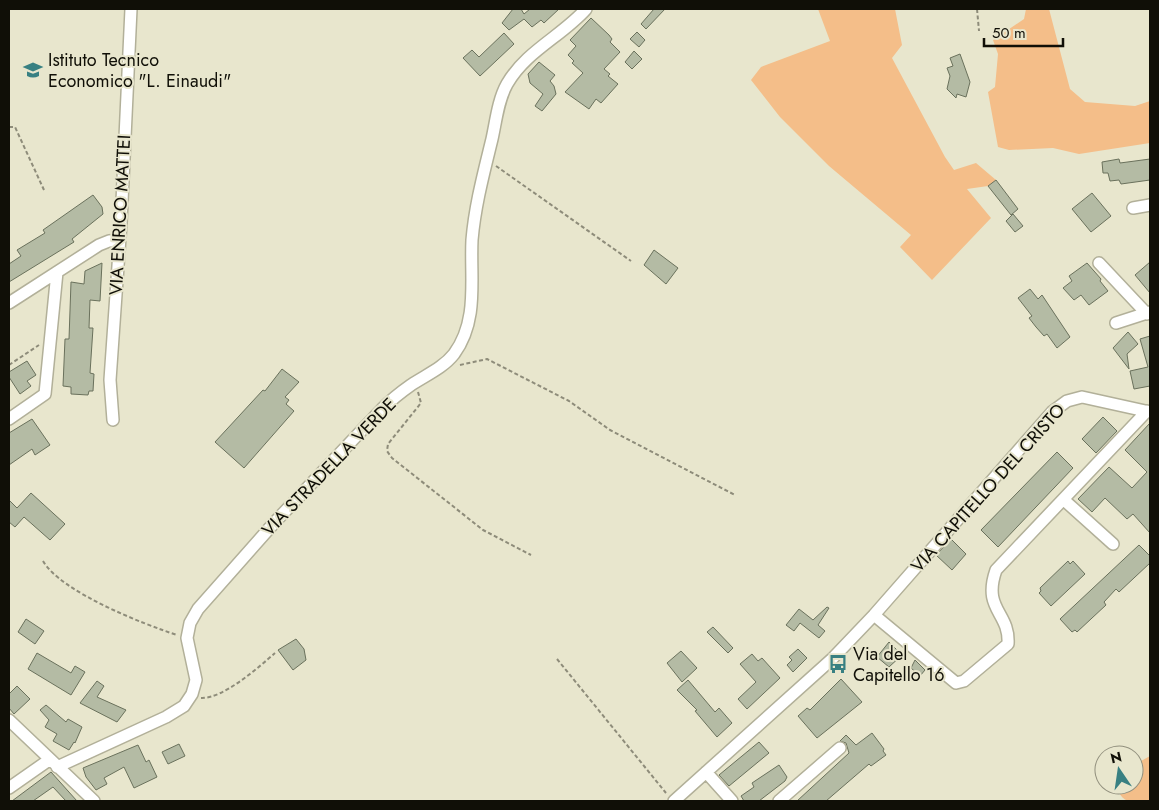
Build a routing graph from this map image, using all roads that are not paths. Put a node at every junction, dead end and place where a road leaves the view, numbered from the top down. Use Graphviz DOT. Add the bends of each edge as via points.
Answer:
graph roads {
  1 [pos="131,9"];
  2 [pos="586,9"];
  3 [pos="1150,206"];
  4 [pos="1133,208"];
  5 [pos="120,240"];
  6 [pos="1099,262"];
  7 [pos="57,272"];
  8 [pos="40,283"];
  9 [pos="54,296"];
  10 [pos="9,303"];
  11 [pos="1149,313"];
  12 [pos="1116,323"];
  13 [pos="1149,412"];
  14 [pos="9,419"];
  15 [pos="113,420"];
  16 [pos="1064,500"];
  17 [pos="1113,544"];
  18 [pos="874,615"];
  19 [pos="9,720"];
  20 [pos="840,748"];
  21 [pos="53,764"];
  22 [pos="706,772"];
  23 [pos="9,788"];
  24 [pos="94,801"];
  25 [pos="675,801"];
  26 [pos="732,801"];
  27 [pos="779,801"];
  1 -- 5 [label="street, VIA ENRICO MATTEI"];
  2 -- 21 [label="street, VIA STRADELLA VERDE" via="517,69 499,104 474,224 470,319 453,354 438,369 382,408 198,609 187,638 196,680 184,706 166,717"];
  3 -- 4 [label="street"];
  5 -- 7 [label="street" via="99,245"];
  5 -- 15 [label="street, VIA ENRICO MATTEI" via="110,380"];
  6 -- 11 [label="street"];
  7 -- 8 [label="street"];
  7 -- 9 [label="street"];
  8 -- 9 [label="street"];
  8 -- 10 [label="street"];
  9 -- 14 [label="street" via="45,394"];
  11 -- 12 [label="street"];
  13 -- 16 [label="street, VIA CAPITELLO DEL CRISTO"];
  13 -- 18 [label="street, VIA CAPITELLO DEL CRISTO" via="1082,397 1068,401 1052,412"];
  16 -- 17 [label="street"];
  16 -- 18 [label="street, VIA CAPITELLO DEL CRISTO" via="996,570 992,602 1008,632 1008,644 964,681 956,682"];
  18 -- 22 [label="street, VIA CAPITELLO DEL CRISTO" via="832,658"];
  19 -- 21 [label="street"];
  20 -- 27 [label="street"];
  21 -- 23 [label="street"];
  21 -- 24 [label="street"];
  22 -- 25 [label="street, VIA CAPITELLO DEL CRISTO"];
  22 -- 26 [label="street"];
}
